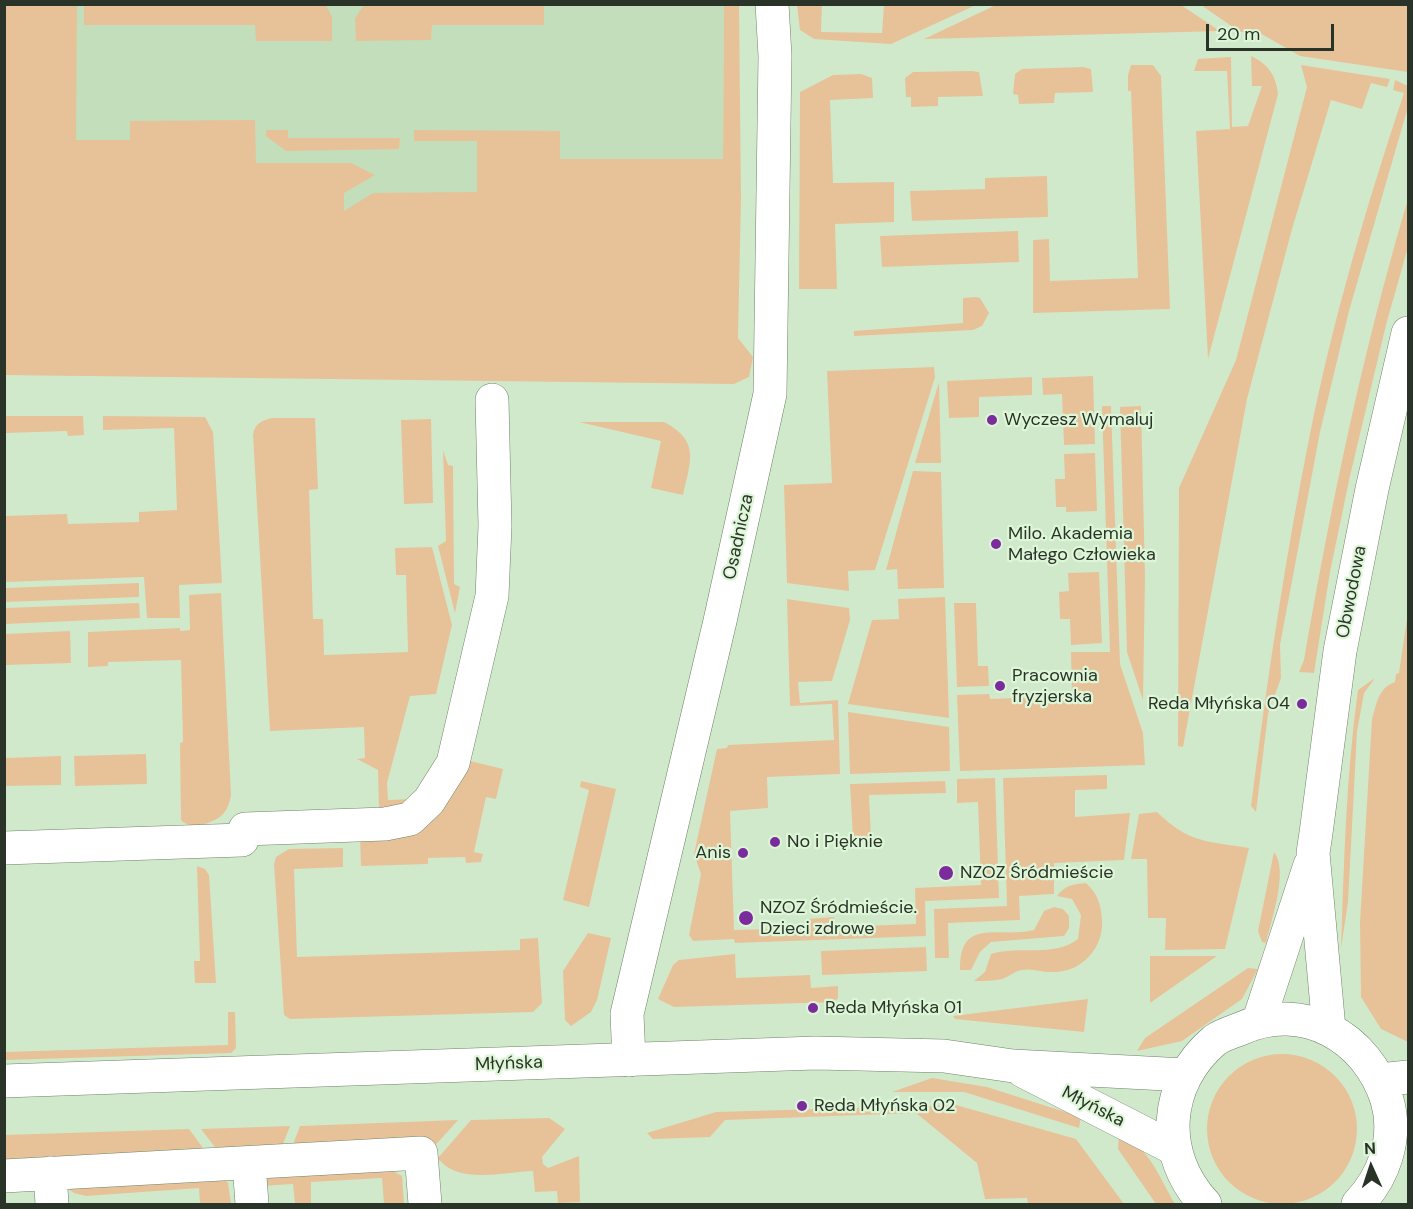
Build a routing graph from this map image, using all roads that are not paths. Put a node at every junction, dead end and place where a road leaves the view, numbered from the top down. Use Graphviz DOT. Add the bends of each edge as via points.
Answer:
graph roads {
  1 [pos="772,4"];
  2 [pos="1408,333"];
  3 [pos="492,400"];
  4 [pos="4,848"];
  5 [pos="1314,853"];
  6 [pos="1259,1020"];
  7 [pos="1329,1029"];
  8 [pos="629,1060"];
  9 [pos="1013,1066"];
  10 [pos="1185,1075"];
  11 [pos="1394,1078"];
  12 [pos="4,1081"];
  13 [pos="1399,1142"];
  14 [pos="1173,1148"];
  15 [pos="249,1163"];
  16 [pos="4,1176"];
  17 [pos="51,1189"];
  18 [pos="252,1204"];
  19 [pos="425,1204"];
  20 [pos="1205,1204"];
  21 [pos="1358,1204"];
  1 -- 8 [label="street, Osadnicza" via="775,56 770,394 627,1014"];
  2 -- 5 [label="street, Obwodowa" via="1340,651"];
  3 -- 4 [label="street" via="492,596 453,763 429,801 410,819 244,835"];
  5 -- 6 [label="street, Obwodowa"];
  5 -- 7 [label="street, Obwodowa"];
  6 -- 7 [label="street" via="1295,1019"];
  6 -- 10 [label="street" via="1216,1040"];
  7 -- 11 [label="street"];
  8 -- 9 [label="street, Młyńska" via="816,1053 944,1056"];
  8 -- 12 [label="street, Młyńska"];
  9 -- 10 [label="street, Młyńska"];
  9 -- 14 [label="street, Młyńska"];
  10 -- 14 [label="street" via="1173,1110"];
  11 -- 13 [label="street" via="1390,1112"];
  13 -- 21 [label="street" via="1375,1186"];
  14 -- 20 [label="street" via="1188,1187"];
  15 -- 17 [label="street"];
  15 -- 18 [label="street"];
  15 -- 19 [label="street" via="421,1153"];
  16 -- 17 [label="street"];
}
